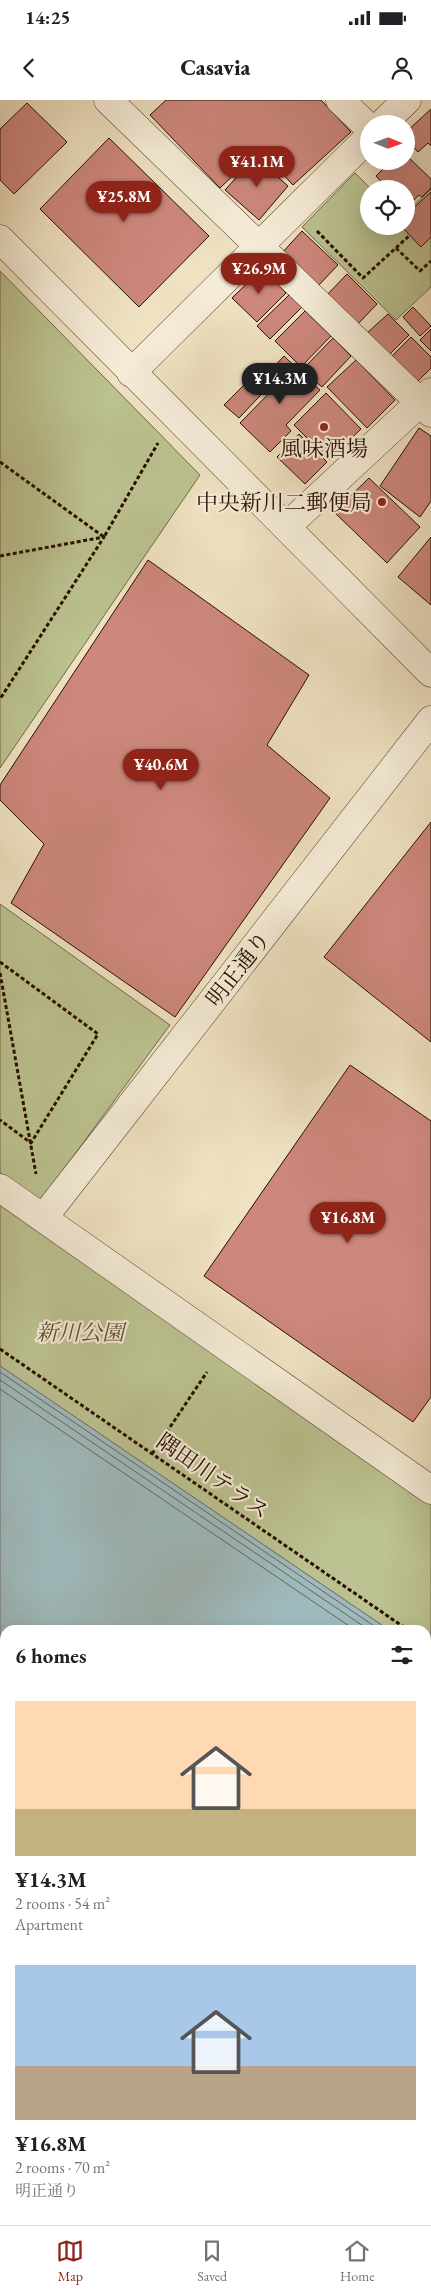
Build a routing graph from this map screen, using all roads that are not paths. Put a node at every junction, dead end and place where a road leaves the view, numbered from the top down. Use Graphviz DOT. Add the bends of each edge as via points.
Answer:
graph roads {
  1 [pos="340,100"];
  2 [pos="407,100"];
  3 [pos="122,105"];
  4 [pos="391,115"];
  5 [pos="360,119"];
  6 [pos="360,146"];
  7 [pos="0,240"];
  8 [pos="258,246"];
  9 [pos="131,373"];
  10 [pos="427,403"];
  11 [pos="286,527"];
  12 [pos="431,674"];
  13 [pos="431,720"];
  14 [pos="0,1188"];
  15 [pos="44,1217"];
  16 [pos="431,1490"];
  1 -- 5 [label="street"];
  2 -- 4 [label="street"];
  3 -- 8 [label="street"];
  6 -- 8 [label="street"];
  7 -- 9 [label="street"];
  8 -- 9 [label="street"];
  8 -- 10 [label="street"];
  9 -- 11 [label="street"];
  10 -- 11 [label="street"];
  11 -- 12 [label="street"];
  13 -- 15 [label="street, 明正通り"];
  14 -- 15 [label="street"];
  15 -- 16 [label="street"];
}
